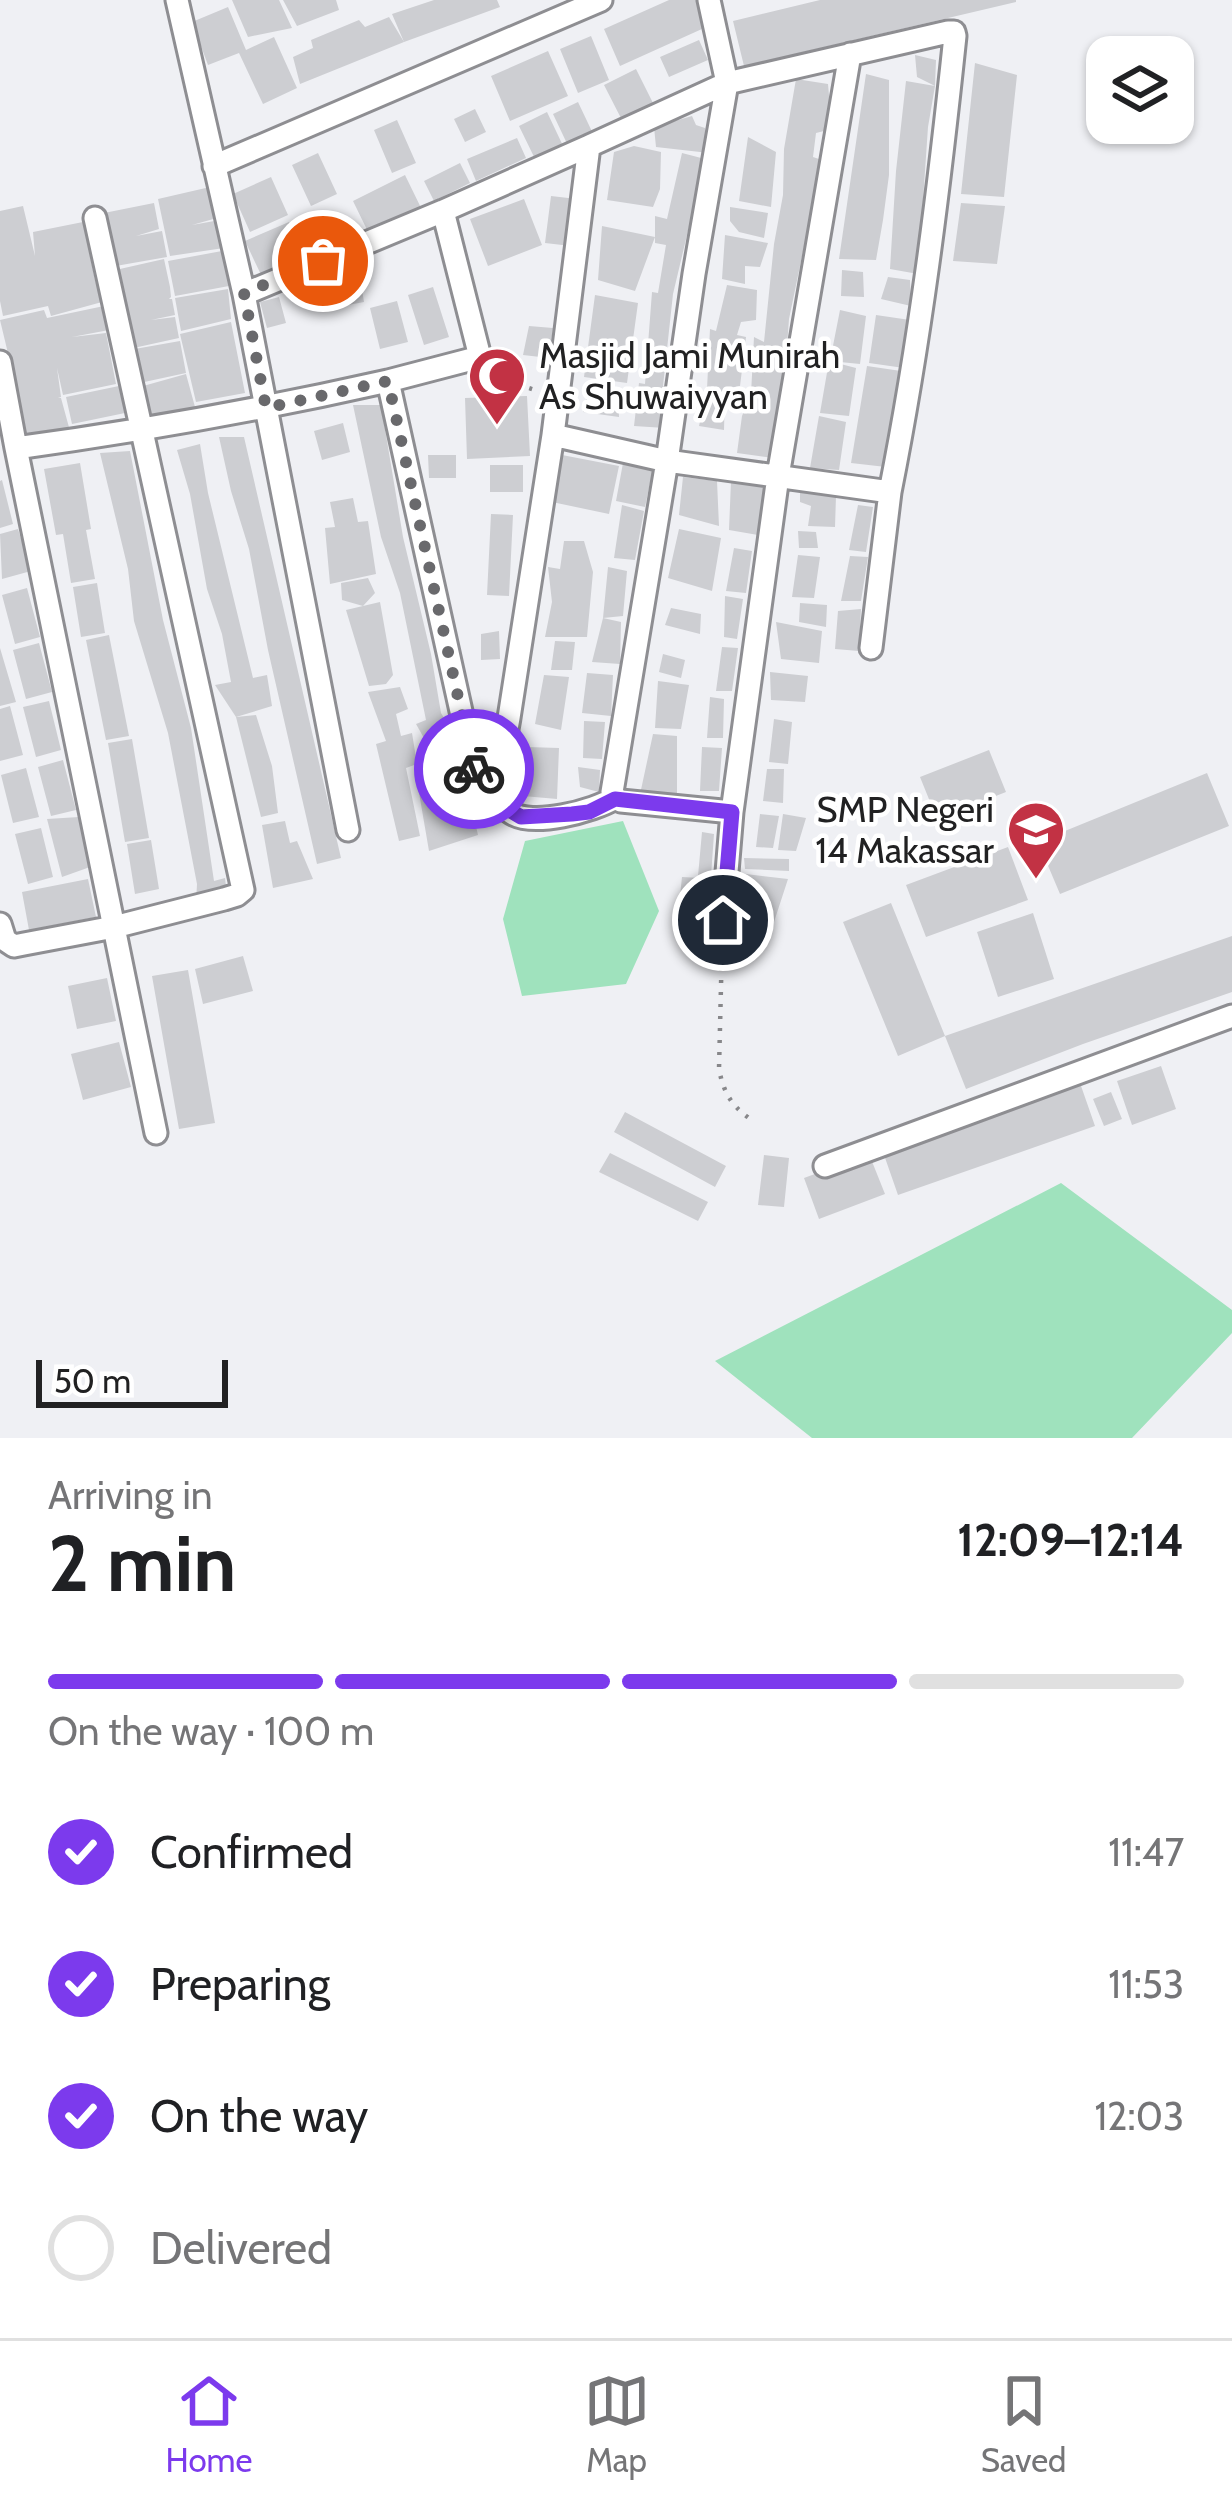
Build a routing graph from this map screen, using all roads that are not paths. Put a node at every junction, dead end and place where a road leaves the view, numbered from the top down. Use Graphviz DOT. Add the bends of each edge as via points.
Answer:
graph roads {
  1 [pos="601,0"];
  2 [pos="709,0"];
  3 [pos="183,2"];
  4 [pos="850,54"];
  5 [pos="727,83"];
  6 [pos="589,146"];
  7 [pos="214,166"];
  8 [pos="443,211"];
  9 [pos="95,218"];
  10 [pos="244,293"];
  11 [pos="0,362"];
  12 [pos="388,381"];
  13 [pos="266,408"];
  14 [pos="5,424"];
  15 [pos="142,431"];
  16 [pos="553,435"];
  17 [pos="16,448"];
  18 [pos="667,461"];
  19 [pos="778,476"];
  20 [pos="890,492"];
  21 [pos="871,648"];
  22 [pos="495,776"];
  23 [pos="615,799"];
  24 [pos="732,812"];
  25 [pos="348,830"];
  26 [pos="723,920"];
  27 [pos="0,924"];
  28 [pos="114,927"];
  29 [pos="1232,1016"];
  30 [pos="156,1133"];
  31 [pos="825,1166"];
  1 -- 7 [label="street"];
  2 -- 5 [label="street"];
  3 -- 7 [label="street"];
  4 -- 5 [label="street"];
  4 -- 19 [label="street"];
  4 -- 20 [label="street" via="955,36 912,381"];
  5 -- 6 [label="street"];
  5 -- 18 [label="street"];
  6 -- 8 [label="street"];
  6 -- 16 [label="street"];
  7 -- 10 [label="street"];
  8 -- 10 [label="street"];
  8 -- 12 [label="street" via="480,358"];
  9 -- 15 [label="street"];
  10 -- 13 [label="street"];
  11 -- 14 [label="street"];
  12 -- 13 [label="street"];
  12 -- 22 [label="street" via="475,770 481,779"];
  13 -- 15 [label="street"];
  13 -- 25 [label="street"];
  14 -- 17 [label="street"];
  15 -- 17 [label="street"];
  15 -- 28 [label="street" via="243,890"];
  16 -- 18 [label="street"];
  16 -- 22 [label="street"];
  17 -- 28 [label="street"];
  18 -- 19 [label="street"];
  18 -- 23 [label="street"];
  19 -- 20 [label="street"];
  19 -- 24 [label="street"];
  20 -- 21 [label="street"];
  22 -- 23 [label="street" via="506,808 521,817 589,812"];
  23 -- 24 [label="street"];
  24 -- 26 [label="street"];
  27 -- 28 [label="street" via="14,946"];
  28 -- 30 [label="street"];
  29 -- 31 [label="street"];
}
